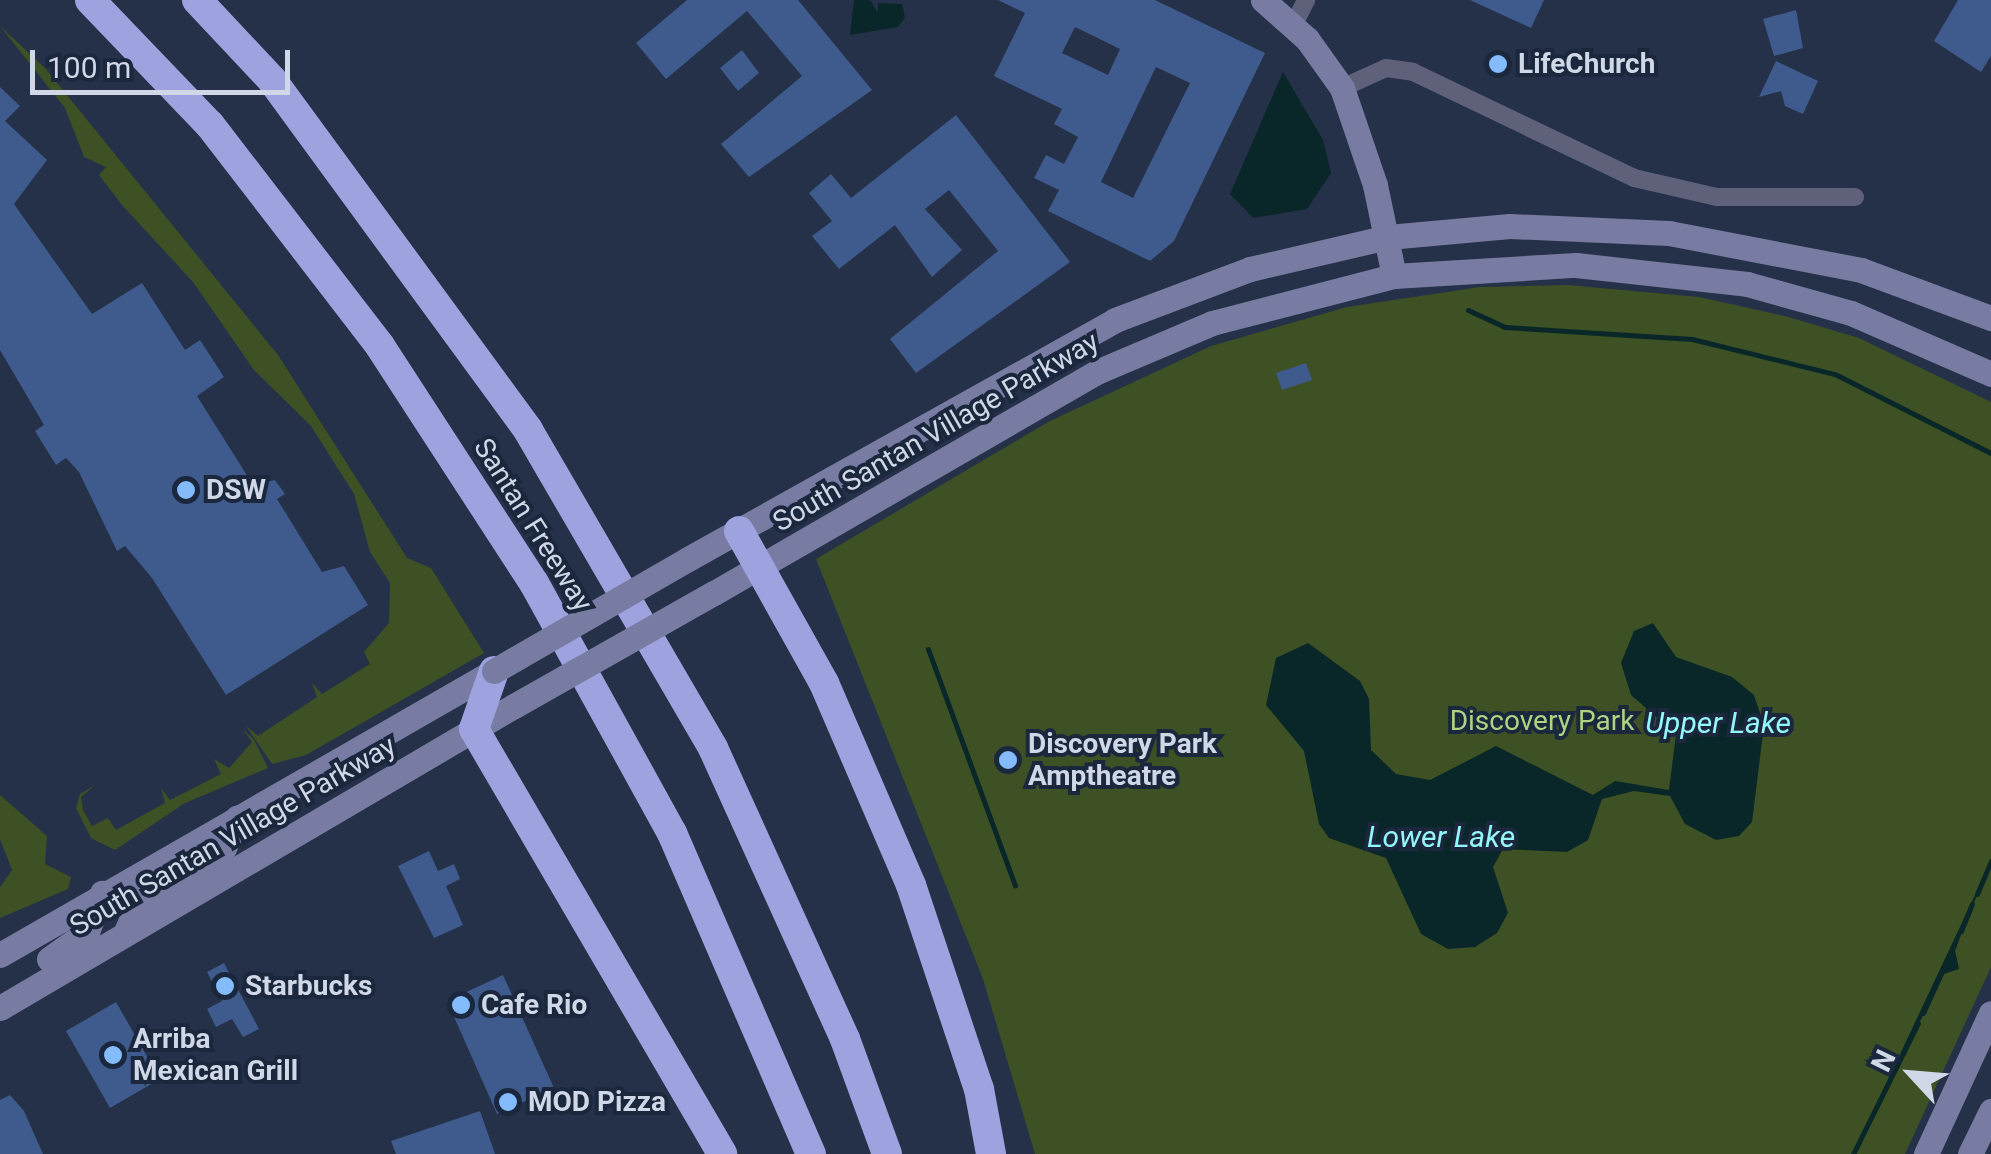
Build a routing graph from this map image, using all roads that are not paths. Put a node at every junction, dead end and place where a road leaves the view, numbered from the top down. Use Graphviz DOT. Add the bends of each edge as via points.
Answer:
graph roads {
  1 [pos="90,0"];
  2 [pos="198,0"];
  3 [pos="1263,0"];
  4 [pos="1306,0"];
  5 [pos="1294,24"];
  6 [pos="1342,88"];
  7 [pos="1855,198"];
  8 [pos="1388,237"];
  9 [pos="1394,276"];
  10 [pos="1991,318"];
  11 [pos="1991,374"];
  12 [pos="739,531"];
  13 [pos="760,568"];
  14 [pos="494,671"];
  15 [pos="474,729"];
  16 [pos="237,818"];
  17 [pos="102,893"];
  18 [pos="125,934"];
  19 [pos="0,955"];
  20 [pos="1,1008"];
  21 [pos="1991,1012"];
  22 [pos="1991,1111"];
  23 [pos="722,1154"];
  24 [pos="810,1154"];
  25 [pos="886,1154"];
  26 [pos="991,1154"];
  27 [pos="1926,1154"];
  28 [pos="1970,1154"];
  1 -- 24 [label="highway, Santan Freeway" via="210,124 380,346 534,584 672,833"];
  2 -- 25 [label="highway, Santan Freeway" via="272,80 528,430 713,748 845,1039"];
  3 -- 5 [label="main road"];
  4 -- 5 [label="street"];
  5 -- 6 [label="main road"];
  6 -- 7 [label="street" via="1386,68 1413,72 1634,178 1717,198"];
  6 -- 8 [label="main road"];
  8 -- 9 [label="main road"];
  8 -- 10 [label="main road, South Santan Village Parkway" via="1510,226 1669,232 1861,270"];
  8 -- 12 [label="main road, South Santan Village Parkway" via="1250,269 1115,320"];
  9 -- 11 [label="main road, South Santan Village Parkway" via="1576,265 1730,282 1851,313"];
  9 -- 13 [label="main road, South Santan Village Parkway" via="1212,323 1099,371"];
  12 -- 13 [label="highway"];
  12 -- 14 [label="main road, South Santan Village Parkway, bridge"];
  13 -- 15 [label="main road, South Santan Village Parkway, bridge"];
  13 -- 26 [label="highway" via="824,683 911,885 978,1090"];
  14 -- 15 [label="highway"];
  14 -- 16 [label="main road, South Santan Village Parkway"];
  15 -- 18 [label="main road, South Santan Village Parkway"];
  15 -- 23 [label="highway"];
  16 -- 17 [label="main road, South Santan Village Parkway"];
  16 -- 18 [label="main road" via="224,848 142,897"];
  17 -- 19 [label="main road, South Santan Village Parkway"];
  17 -- 20 [label="main road" via="88,932 32,970"];
  18 -- 20 [label="main road, South Santan Village Parkway"];
  21 -- 27 [label="main road"];
  22 -- 28 [label="main road"];
}
